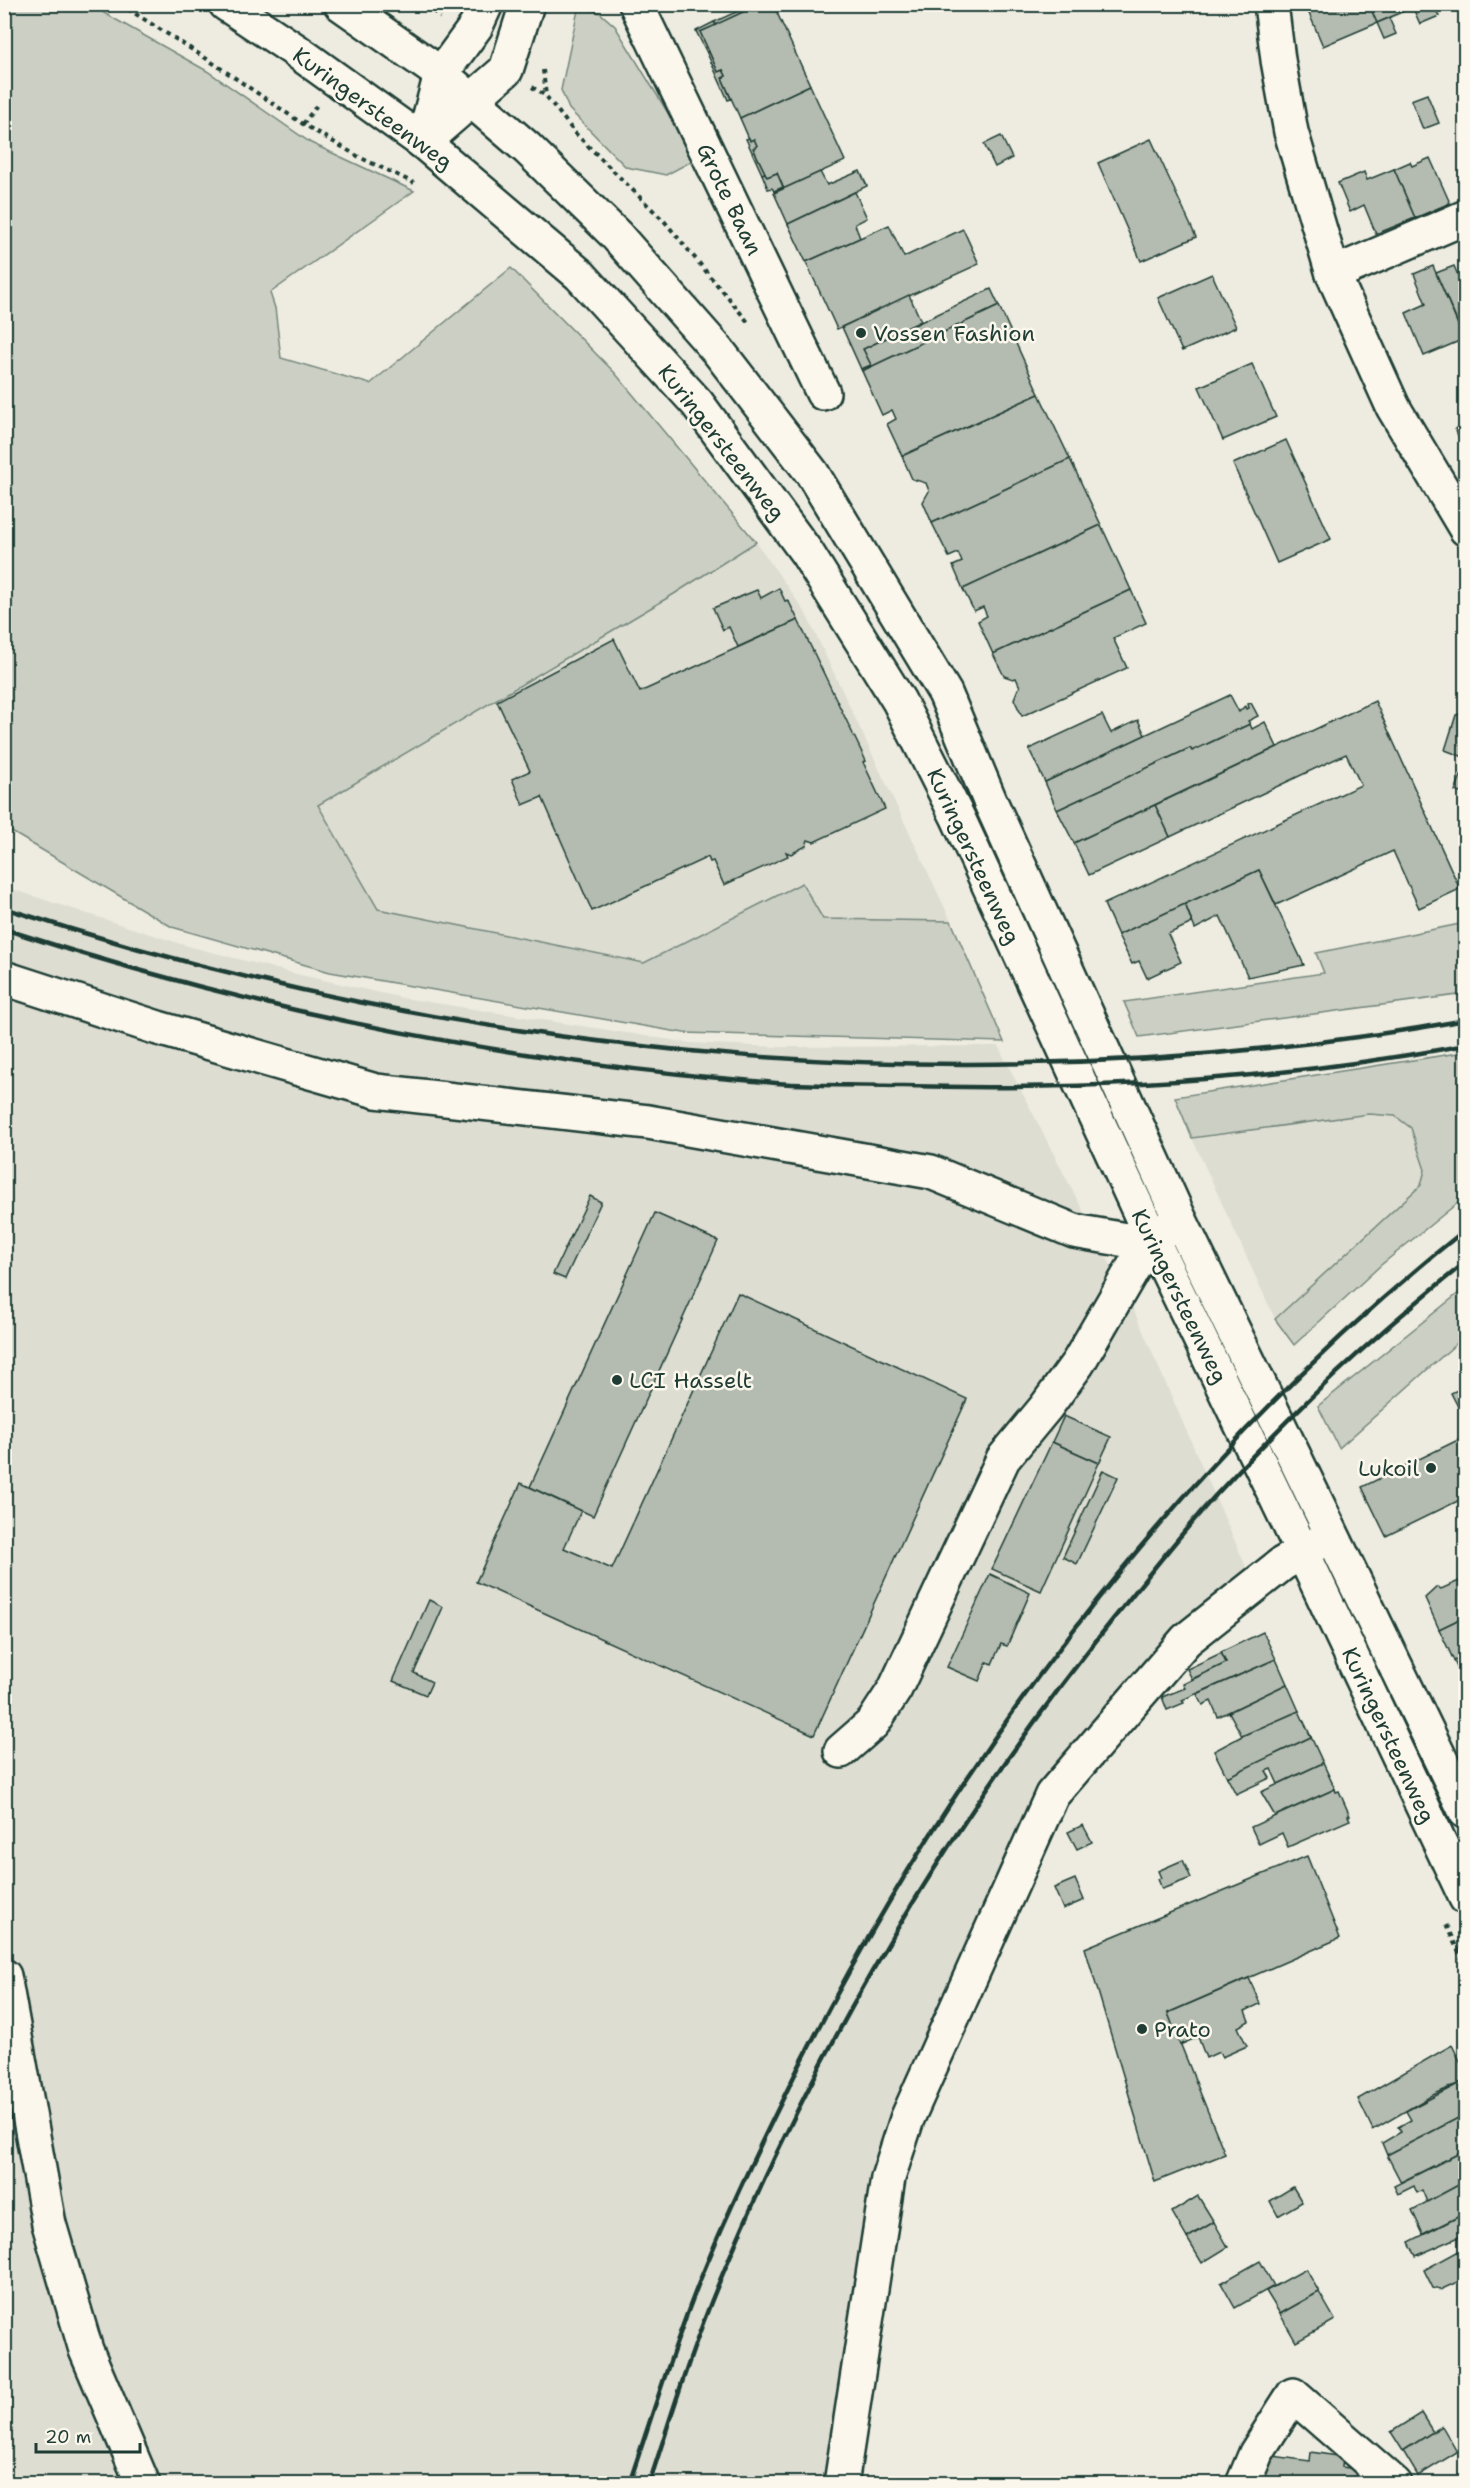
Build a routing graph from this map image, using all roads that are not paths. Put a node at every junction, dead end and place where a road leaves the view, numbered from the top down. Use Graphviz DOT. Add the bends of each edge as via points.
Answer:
graph roads {
  1 [pos="226,4"];
  2 [pos="341,4"];
  3 [pos="486,4"];
  4 [pos="527,4"];
  5 [pos="636,4"];
  6 [pos="1271,4"];
  7 [pos="441,75"];
  8 [pos="472,101"];
  9 [pos="423,142"];
  10 [pos="1466,218"];
  11 [pos="1333,274"];
  12 [pos="823,393"];
  13 [pos="1466,529"];
  14 [pos="4,978"];
  15 [pos="1181,1222"];
  16 [pos="1151,1236"];
  17 [pos="1331,1535"];
  18 [pos="1302,1551"];
  19 [pos="841,1751"];
  20 [pos="1466,1812"];
  21 [pos="1466,1898"];
  22 [pos="4,1976"];
  23 [pos="143,2484"];
  24 [pos="841,2484"];
  25 [pos="1243,2484"];
  26 [pos="1395,2484"];
  1 -- 9 [label="main road, Kuringersteenweg"];
  2 -- 7 [label="main road, Kuringersteenweg"];
  3 -- 7 [label="main road" via="476,26"];
  4 -- 8 [label="main road" via="506,70"];
  5 -- 12 [label="main road, Grote Baan"];
  6 -- 11 [label="main road" via="1291,132"];
  7 -- 8 [label="main road, Kuringersteenweg"];
  7 -- 9 [label="main road"];
  8 -- 9 [label="main road"];
  8 -- 15 [label="main road, Kuringersteenweg" via="527,148 616,235 719,352 812,474 945,693"];
  9 -- 16 [label="main road, Kuringersteenweg" via="580,274 697,403 807,553 899,701 958,818"];
  10 -- 11 [label="main road"];
  11 -- 13 [label="main road" via="1393,407"];
  14 -- 16 [label="main road" via="158,1028 376,1091 648,1122 931,1172 1074,1231 1126,1240"];
  15 -- 16 [label="main road"];
  15 -- 17 [label="main road, Kuringersteenweg"];
  16 -- 18 [label="main road, Kuringersteenweg"];
  16 -- 19 [label="main road" via="1078,1363 1003,1459 895,1689 873,1723"];
  17 -- 18 [label="main road"];
  17 -- 20 [label="main road, Kuringersteenweg"];
  18 -- 21 [label="main road, Kuringersteenweg"];
  18 -- 24 [label="main road" via="1186,1640 1052,1794 907,2119 888,2178"];
  22 -- 23 [label="main road" via="49,2224 86,2350"];
  25 -- 26 [label="main road" via="1256,2453 1293,2395"];
}
